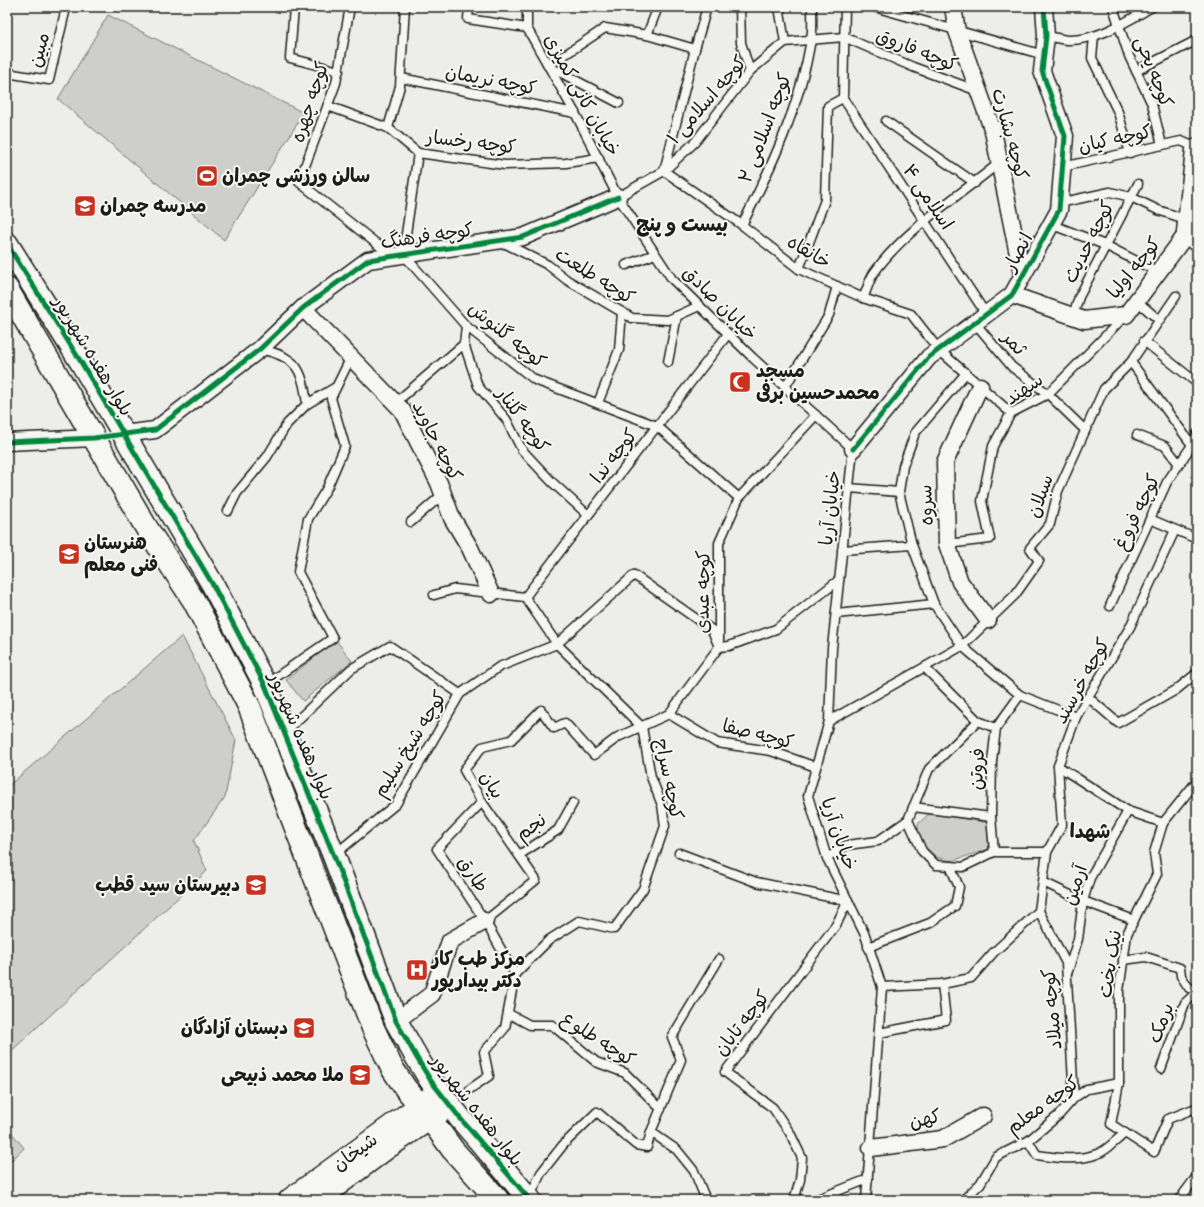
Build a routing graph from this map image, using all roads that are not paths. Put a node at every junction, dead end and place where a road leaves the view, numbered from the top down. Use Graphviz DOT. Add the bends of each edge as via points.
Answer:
graph roads {
  1 [pos="294,7"];
  2 [pos="350,7"];
  3 [pos="405,7"];
  4 [pos="469,7"];
  5 [pos="527,7"];
  6 [pos="658,7"];
  7 [pos="707,7"];
  8 [pos="740,7"];
  9 [pos="779,7"];
  10 [pos="812,7"];
  11 [pos="845,7"];
  12 [pos="874,7"];
  13 [pos="953,7"];
  14 [pos="1044,7"];
  15 [pos="1152,7"];
  16 [pos="1114,10"];
  17 [pos="65,12"];
  18 [pos="1119,25"];
  19 [pos="527,28"];
  20 [pos="957,31"];
  21 [pos="647,35"];
  22 [pos="1046,36"];
  23 [pos="1094,36"];
  24 [pos="844,37"];
  25 [pos="811,40"];
  26 [pos="1197,40"];
  27 [pos="785,42"];
  28 [pos="695,49"];
  29 [pos="1044,55"];
  30 [pos="548,66"];
  31 [pos="339,71"];
  32 [pos="750,71"];
  33 [pos="1136,71"];
  34 [pos="7,73"];
  35 [pos="401,78"];
  36 [pos="978,91"];
  37 [pos="843,98"];
  38 [pos="619,102"];
  39 [pos="328,106"];
  40 [pos="575,113"];
  41 [pos="886,121"];
  42 [pos="388,128"];
  43 [pos="1162,145"];
  44 [pos="1197,149"];
  45 [pos="418,153"];
  46 [pos="1130,153"];
  47 [pos="598,158"];
  48 [pos="999,163"];
  49 [pos="1062,167"];
  50 [pos="664,171"];
  51 [pos="975,183"];
  52 [pos="1138,184"];
  53 [pos="618,197"];
  54 [pos="1131,197"];
  55 [pos="1059,202"];
  56 [pos="925,221"];
  57 [pos="1050,224"];
  58 [pos="742,225"];
  59 [pos="1191,231"];
  60 [pos="499,240"];
  61 [pos="7,244"];
  62 [pos="1105,245"];
  63 [pos="655,254"];
  64 [pos="398,255"];
  65 [pos="626,265"];
  66 [pos="799,269"];
  67 [pos="1158,272"];
  68 [pos="1022,274"];
  69 [pos="837,286"];
  70 [pos="7,289"];
  71 [pos="1012,295"];
  72 [pos="1176,296"];
  73 [pos="863,298"];
  74 [pos="1137,301"];
  75 [pos="699,306"];
  76 [pos="303,308"];
  77 [pos="622,312"];
  78 [pos="1126,315"];
  79 [pos="677,316"];
  80 [pos="1073,316"];
  81 [pos="981,318"];
  82 [pos="1159,320"];
  83 [pos="466,326"];
  84 [pos="728,334"];
  85 [pos="1144,341"];
  86 [pos="464,344"];
  87 [pos="260,349"];
  88 [pos="939,350"];
  89 [pos="351,357"];
  90 [pos="668,362"];
  91 [pos="1131,362"];
  92 [pos="966,373"];
  93 [pos="1197,383"];
  94 [pos="336,386"];
  95 [pos="980,386"];
  96 [pos="784,387"];
  97 [pos="1048,394"];
  98 [pos="395,403"];
  99 [pos="598,403"];
  100 [pos="307,404"];
  101 [pos="1011,413"];
  102 [pos="816,415"];
  103 [pos="657,426"];
  104 [pos="1085,430"];
  105 [pos="123,434"];
  106 [pos="1197,434"];
  107 [pos="1137,435"];
  108 [pos="94,438"];
  109 [pos="7,442"];
  110 [pos="1194,447"];
  111 [pos="853,449"];
  112 [pos="1179,464"];
  113 [pos="849,488"];
  114 [pos="899,492"];
  115 [pos="443,494"];
  116 [pos="739,498"];
  117 [pos="228,511"];
  118 [pos="588,515"];
  119 [pos="1150,519"];
  120 [pos="411,522"];
  121 [pos="1175,530"];
  122 [pos="1197,539"];
  123 [pos="947,544"];
  124 [pos="912,545"];
  125 [pos="842,550"];
  126 [pos="839,580"];
  127 [pos="491,594"];
  128 [pos="434,595"];
  129 [pos="524,597"];
  130 [pos="934,604"];
  131 [pos="1110,606"];
  132 [pos="836,614"];
  133 [pos="988,620"];
  134 [pos="557,644"];
  135 [pos="962,646"];
  136 [pos="719,647"];
  137 [pos="925,668"];
  138 [pos="1197,673"];
  139 [pos="266,685"];
  140 [pos="460,694"];
  141 [pos="1020,695"];
  142 [pos="1089,698"];
  143 [pos="669,714"];
  144 [pos="1076,717"];
  145 [pos="829,721"];
  146 [pos="978,721"];
  147 [pos="642,727"];
  148 [pos="996,728"];
  149 [pos="285,732"];
  150 [pos="1058,766"];
  151 [pos="816,767"];
  152 [pos="1197,781"];
  153 [pos="482,802"];
  154 [pos="573,803"];
  155 [pos="913,807"];
  156 [pos="1128,811"];
  157 [pos="991,817"];
  158 [pos="908,820"];
  159 [pos="1163,823"];
  160 [pos="994,852"];
  161 [pos="1047,852"];
  162 [pos="679,853"];
  163 [pos="519,855"];
  164 [pos="334,856"];
  165 [pos="827,858"];
  166 [pos="950,866"];
  167 [pos="1043,882"];
  168 [pos="848,901"];
  169 [pos="1083,901"];
  170 [pos="1039,911"];
  171 [pos="1134,920"];
  172 [pos="486,921"];
  173 [pos="868,947"];
  174 [pos="719,959"];
  175 [pos="1123,960"];
  176 [pos="515,974"];
  177 [pos="1067,974"];
  178 [pos="942,984"];
  179 [pos="882,987"];
  180 [pos="1197,991"];
  181 [pos="509,1014"];
  182 [pos="396,1021"];
  183 [pos="879,1033"];
  184 [pos="1161,1069"];
  185 [pos="1119,1083"];
  186 [pos="470,1089"];
  187 [pos="445,1098"];
  188 [pos="1074,1098"];
  189 [pos="661,1109"];
  190 [pos="1197,1111"];
  191 [pos="425,1112"];
  192 [pos="984,1116"];
  193 [pos="651,1132"];
  194 [pos="1125,1133"];
  195 [pos="1028,1141"];
  196 [pos="871,1148"];
  197 [pos="1197,1176"];
  198 [pos="868,1179"];
  199 [pos="530,1199"];
  200 [pos="290,1200"];
  201 [pos="317,1200"];
  202 [pos="498,1200"];
  203 [pos="706,1200"];
  204 [pos="794,1200"];
  205 [pos="814,1200"];
  206 [pos="866,1200"];
  207 [pos="963,1200"];
  208 [pos="1179,1200"];
  1 -- 31 [label="lane" via="290,58"];
  2 -- 31 [label="lane, کوچه چهره"];
  3 -- 35 [label="lane"];
  4 -- 19 [label="lane" via="468,19"];
  5 -- 19 [label="lane, خیابان کانی کمیزی"];
  6 -- 21 [label="lane"];
  7 -- 28 [label="lane"];
  8 -- 32 [label="lane" via="741,43"];
  9 -- 27 [label="lane"];
  10 -- 25 [label="lane, کوچه اسلامی ۲"];
  11 -- 24 [label="lane"];
  12 -- 20 [label="lane"];
  13 -- 20 [label="street, کوچه بشارت"];
  14 -- 22 [label="street, انصار"];
  15 -- 18 [label="lane"];
  16 -- 18 [label="lane, کوچه یحی"];
  17 -- 34 [label="lane, مبین" via="49,80"];
  18 -- 23 [label="lane"];
  18 -- 33 [label="lane, کوچه یحی"];
  19 -- 30 [label="lane, خیابان کانی کمیزی"];
  20 -- 29 [label="lane"];
  20 -- 36 [label="street, کوچه بشارت"];
  21 -- 28 [label="lane"];
  21 -- 30 [label="lane" via="605,28"];
  22 -- 23 [label="lane" via="1068,40"];
  22 -- 29 [label="street, انصار"];
  23 -- 46 [label="lane" via="1092,58 1118,112"];
  24 -- 25 [label="lane"];
  24 -- 36 [label="lane, کوچه فاروق" via="913,67"];
  24 -- 37 [label="lane"];
  25 -- 27 [label="lane"];
  25 -- 58 [label="lane, کوچه اسلامی ۲" via="795,105 772,164"];
  26 -- 33 [label="lane"];
  27 -- 32 [label="lane, کوچه اسلامی ۱"];
  28 -- 50 [label="lane"];
  29 -- 49 [label="street, انصار" via="1042,71 1065,136"];
  30 -- 38 [label="lane"];
  30 -- 40 [label="lane, خیابان کانی کمیزی"];
  31 -- 39 [label="lane, کوچه چهره"];
  32 -- 50 [label="lane, کوچه اسلامی ۱" via="695,142"];
  33 -- 43 [label="lane, کوچه یحی" via="1152,104"];
  35 -- 40 [label="lane, کوچه نریمان"];
  35 -- 42 [label="lane"];
  36 -- 48 [label="street, کوچه بشارت" via="993,131"];
  37 -- 56 [label="lane, اسلامی ۴"];
  37 -- 66 [label="lane" via="828,106 825,200"];
  39 -- 42 [label="lane, کوچه رخسار"];
  39 -- 64 [label="lane, کوچه چهره" via="299,182"];
  40 -- 47 [label="lane, خیابان کانی کمیزی"];
  41 -- 51 [label="lane"];
  42 -- 45 [label="lane, کوچه رخسار"];
  43 -- 44 [label="lane, کوچه کیان" via="1181,141"];
  43 -- 46 [label="lane, کوچه کیان"];
  44 -- 59 [label="street"];
  45 -- 47 [label="lane, کوچه رخسار" via="505,165"];
  45 -- 64 [label="lane"];
  46 -- 49 [label="lane, کوچه کیان"];
  47 -- 53 [label="lane, خیابان کانی کمیزی"];
  48 -- 51 [label="lane"];
  48 -- 68 [label="street, کوچه بشارت"];
  49 -- 55 [label="street, انصار"];
  50 -- 53 [label="lane, کوچه اسلامی ۱"];
  50 -- 58 [label="lane, خانقاه"];
  51 -- 56 [label="lane"];
  52 -- 54 [label="lane, کوچه حدیث"];
  53 -- 60 [label="street, کوچه فرهنگ" via="523,237"];
  53 -- 63 [label="lane, خیابان صادق"];
  54 -- 55 [label="lane" via="1110,192"];
  54 -- 59 [label="lane" via="1158,210"];
  54 -- 62 [label="lane, کوچه حدیث"];
  55 -- 57 [label="street, انصار" via="1059,210"];
  56 -- 73 [label="lane" via="874,273"];
  56 -- 81 [label="lane, اسلامی ۴"];
  57 -- 62 [label="lane"];
  57 -- 68 [label="street, انصار"];
  58 -- 66 [label="lane, خانقاه"];
  59 -- 67 [label="street, کوچه اولیا"];
  60 -- 64 [label="street, کوچه فرهنگ"];
  60 -- 77 [label="lane, کوچه طلعت" via="548,265 567,280"];
  61 -- 105 [label="street, بلوار هفده شهریور"];
  62 -- 67 [label="lane"];
  62 -- 80 [label="lane, کوچه حدیث" via="1079,297"];
  63 -- 65 [label="lane"];
  63 -- 75 [label="lane, خیابان صادق" via="672,279"];
  64 -- 76 [label="street, کوچه فرهنگ" via="368,260"];
  64 -- 83 [label="lane, کوچه گلنوش"];
  66 -- 69 [label="lane, خانقاه"];
  67 -- 74 [label="street, کوچه اولیا"];
  68 -- 71 [label="street, انصار"];
  69 -- 73 [label="lane, خانقاه"];
  69 -- 96 [label="lane" via="829,315"];
  70 -- 108 [label="street, بلوار هفده شهریور"];
  71 -- 80 [label="street, کوچه اولیا"];
  71 -- 81 [label="street, انصار"];
  72 -- 82 [label="lane, سبلان"];
  73 -- 88 [label="lane, خانقاه" via="911,314"];
  74 -- 78 [label="street, کوچه اولیا"];
  74 -- 82 [label="lane"];
  75 -- 79 [label="lane, کوچه طلعت"];
  75 -- 84 [label="lane, خیابان صادق"];
  76 -- 87 [label="street, کوچه فرهنگ"];
  76 -- 89 [label="street, کوچه جاوید"];
  77 -- 79 [label="lane, کوچه طلعت" via="632,318 668,320"];
  77 -- 99 [label="lane" via="619,350"];
  78 -- 80 [label="street, کوچه اولیا" via="1084,320"];
  78 -- 97 [label="lane, سهند"];
  79 -- 90 [label="lane"];
  81 -- 88 [label="street, انصار"];
  81 -- 97 [label="lane, ثمر" via="1012,367"];
  82 -- 85 [label="lane, سبلان"];
  83 -- 86 [label="lane, کوچه گلنار"];
  83 -- 99 [label="lane, کوچه گلنوش" via="535,380"];
  84 -- 96 [label="lane, خیابان صادق"];
  84 -- 103 [label="lane, کوچه ندا"];
  85 -- 91 [label="lane, سبلان"];
  85 -- 93 [label="lane"];
  86 -- 98 [label="lane"];
  86 -- 118 [label="lane, کوچه گلنار" via="478,386 506,419 522,450"];
  87 -- 100 [label="lane" via="280,353 294,363 304,380"];
  87 -- 105 [label="street, کوچه فرهنگ" via="155,430"];
  88 -- 92 [label="lane, خانقاه"];
  88 -- 111 [label="street, انصار" via="929,357"];
  89 -- 94 [label="lane"];
  89 -- 98 [label="street, کوچه جاوید"];
  91 -- 104 [label="lane, سبلان" via="1104,389"];
  91 -- 110 [label="lane"];
  92 -- 95 [label="lane, خانقاه"];
  92 -- 114 [label="lane" via="915,433 903,466"];
  94 -- 100 [label="lane"];
  94 -- 139 [label="lane" via="331,398 345,446 327,488 308,519 298,572 333,638"];
  95 -- 101 [label="lane, خانقاه"];
  95 -- 123 [label="street, سروه" via="945,462"];
  96 -- 102 [label="lane, خیابان صادق"];
  97 -- 101 [label="lane, سهند"];
  97 -- 104 [label="lane, ثمر"];
  98 -- 115 [label="street, کوچه جاوید" via="402,410"];
  99 -- 103 [label="lane, کوچه گلنوش"];
  100 -- 117 [label="lane" via="287,424 267,457 237,493"];
  101 -- 123 [label="lane, سهند" via="993,446 982,501 990,539"];
  102 -- 111 [label="lane, خیابان صادق"];
  102 -- 116 [label="lane, کوچه عبدی"];
  103 -- 116 [label="lane, کوچه گلنوش"];
  103 -- 118 [label="lane, کوچه ندا"];
  104 -- 133 [label="lane, سبلان" via="1058,491 1050,524 1030,548 1039,561 1015,595"];
  105 -- 108 [label="street"];
  105 -- 139 [label="street, بلوار هفده شهریور" via="213,584"];
  106 -- 110 [label="lane, کوچه فروغ"];
  107 -- 112 [label="lane" via="1165,446"];
  108 -- 109 [label="street"];
  108 -- 191 [label="street, بلوار هفده شهریور" via="146,527 194,601 249,706 373,1028 392,1068"];
  110 -- 112 [label="lane, کوچه فروغ"];
  111 -- 113 [label="lane, خیابان آریا"];
  112 -- 119 [label="lane, کوچه فروغ" via="1167,482"];
  113 -- 114 [label="lane"];
  113 -- 125 [label="lane, خیابان آریا"];
  114 -- 124 [label="lane"];
  115 -- 120 [label="lane"];
  115 -- 127 [label="street, کوچه جاوید" via="452,518 470,548"];
  116 -- 136 [label="lane, کوچه عبدی" via="719,543"];
  118 -- 129 [label="lane, کوچه ندا"];
  119 -- 121 [label="lane"];
  119 -- 131 [label="lane, کوچه فروغ"];
  121 -- 122 [label="lane"];
  121 -- 142 [label="lane, کوچه خرسند" via="1130,627"];
  123 -- 133 [label="street, سروه" via="960,582"];
  124 -- 125 [label="lane"];
  124 -- 130 [label="lane"];
  125 -- 126 [label="lane, خیابان آریا"];
  126 -- 132 [label="lane, خیابان آریا"];
  126 -- 136 [label="lane" via="776,629 729,646"];
  127 -- 128 [label="lane" via="455,589"];
  127 -- 129 [label="lane"];
  129 -- 134 [label="lane, کوچه سراج"];
  130 -- 132 [label="lane"];
  130 -- 135 [label="lane"];
  132 -- 145 [label="lane, خیابان آریا"];
  133 -- 135 [label="lane, سبلان"];
  134 -- 136 [label="lane, کوچه شیخ سلیم" via="634,575 712,630"];
  134 -- 140 [label="lane, کوچه شیخ سلیم" via="499,667"];
  134 -- 147 [label="lane, کوچه سراج"];
  135 -- 137 [label="lane, سبلان"];
  135 -- 141 [label="lane"];
  136 -- 143 [label="lane, کوچه عبدی"];
  137 -- 145 [label="lane, سبلان"];
  137 -- 146 [label="lane"];
  138 -- 142 [label="lane" via="1176,690 1118,723"];
  139 -- 149 [label="street, بلوار هفده شهریور"];
  140 -- 149 [label="lane" via="390,646 352,669"];
  140 -- 164 [label="lane, کوچه شیخ سلیم" via="396,804"];
  141 -- 144 [label="lane"];
  141 -- 148 [label="lane, فروتن"];
  142 -- 144 [label="lane, کوچه خرسند"];
  143 -- 147 [label="lane"];
  143 -- 151 [label="lane, کوچه صفا" via="717,743 771,752"];
  144 -- 150 [label="lane, کوچه خرسند"];
  145 -- 151 [label="lane, خیابان آریا"];
  146 -- 148 [label="lane"];
  146 -- 155 [label="lane" via="929,769"];
  147 -- 153 [label="lane, بیان" via="618,737 594,755 565,723 554,728 541,710 511,740 482,747 464,770"];
  147 -- 176 [label="lane, کوچه سراج" via="650,777 662,805 664,826 643,889 614,929 579,921 549,940"];
  148 -- 157 [label="lane, فروتن" via="992,761"];
  149 -- 164 [label="street, بلوار هفده شهریور"];
  150 -- 156 [label="lane"];
  150 -- 161 [label="lane, کوچه خرسند" via="1062,825"];
  151 -- 165 [label="lane, خیابان آریا" via="808,796"];
  152 -- 159 [label="lane, نیک بخت"];
  153 -- 163 [label="lane, بیان"];
  153 -- 172 [label="lane, طارق" via="437,849"];
  154 -- 163 [label="lane, نجم" via="558,830"];
  155 -- 157 [label="lane"];
  155 -- 158 [label="lane"];
  156 -- 159 [label="lane"];
  156 -- 169 [label="lane, آرمین" via="1090,878"];
  157 -- 160 [label="lane, فروتن"];
  158 -- 165 [label="lane" via="878,841 847,845"];
  158 -- 166 [label="lane" via="922,851 936,865"];
  159 -- 171 [label="lane, نیک بخت" via="1154,853 1157,874"];
  160 -- 161 [label="lane"];
  160 -- 166 [label="lane" via="963,867"];
  161 -- 167 [label="lane"];
  162 -- 168 [label="lane" via="756,882"];
  163 -- 172 [label="lane, بیان" via="536,880"];
  164 -- 182 [label="street, بلوار هفده شهریور"];
  165 -- 168 [label="lane, خیابان آریا"];
  166 -- 173 [label="lane" via="959,887 955,906 930,923"];
  167 -- 169 [label="lane"];
  167 -- 170 [label="lane"];
  168 -- 173 [label="lane, خیابان آریا"];
  168 -- 204 [label="lane, کوچه تابان" via="836,925 725,1072 773,1108 790,1133 802,1158 800,1180"];
  169 -- 171 [label="lane"];
  169 -- 177 [label="lane, آرمین" via="1078,939"];
  170 -- 177 [label="lane, کوچه میلاد" via="1066,963"];
  170 -- 178 [label="lane" via="970,978"];
  171 -- 175 [label="lane, نیک بخت" via="1127,934"];
  172 -- 176 [label="lane, طارق"];
  172 -- 182 [label="street" via="450,941 432,994"];
  173 -- 179 [label="lane, خیابان آریا"];
  174 -- 189 [label="lane" via="672,1037 682,1060"];
  175 -- 180 [label="lane" via="1146,957 1180,968 1181,976 1188,988"];
  175 -- 185 [label="lane, نیک بخت" via="1119,992"];
  176 -- 181 [label="lane"];
  177 -- 188 [label="lane, کوچه میلاد"];
  178 -- 179 [label="lane"];
  178 -- 183 [label="lane" via="946,1020"];
  179 -- 183 [label="lane, خیابان آریا"];
  180 -- 184 [label="lane, برمک" via="1185,1003"];
  181 -- 186 [label="lane" via="505,1028 484,1052 489,1076"];
  181 -- 189 [label="lane, کوچه طلوع" via="530,1024 552,1025 596,1062 625,1073"];
  182 -- 187 [label="street, بلوار هفده شهریور" via="416,1058"];
  183 -- 196 [label="lane, خیابان آریا"];
  185 -- 188 [label="lane, کوچه معلم" via="1087,1089"];
  185 -- 194 [label="lane, نیک بخت" via="1111,1124"];
  187 -- 191 [label="street"];
  187 -- 199 [label="street, بلوار هفده شهریور"];
  188 -- 195 [label="lane, کوچه معلم" via="1059,1115"];
  189 -- 193 [label="lane"];
  190 -- 194 [label="lane" via="1193,1110 1168,1119 1154,1152"];
  191 -- 200 [label="street, شیخان"];
  191 -- 201 [label="street, شیخان"];
  191 -- 202 [label="street, بلوار هفده شهریور" via="453,1150"];
  192 -- 196 [label="street, کهن" via="943,1139"];
  193 -- 199 [label="lane" via="647,1147 636,1145 597,1112 541,1173"];
  193 -- 203 [label="lane" via="677,1150 694,1171"];
  194 -- 195 [label="lane" via="1098,1154 1078,1158 1037,1155"];
  195 -- 207 [label="lane, کوچه معلم" via="996,1157 980,1184"];
  196 -- 198 [label="lane, خیابان آریا"];
  197 -- 208 [label="lane"];
  198 -- 205 [label="lane"];
  198 -- 206 [label="lane, خیابان آریا"];
}
